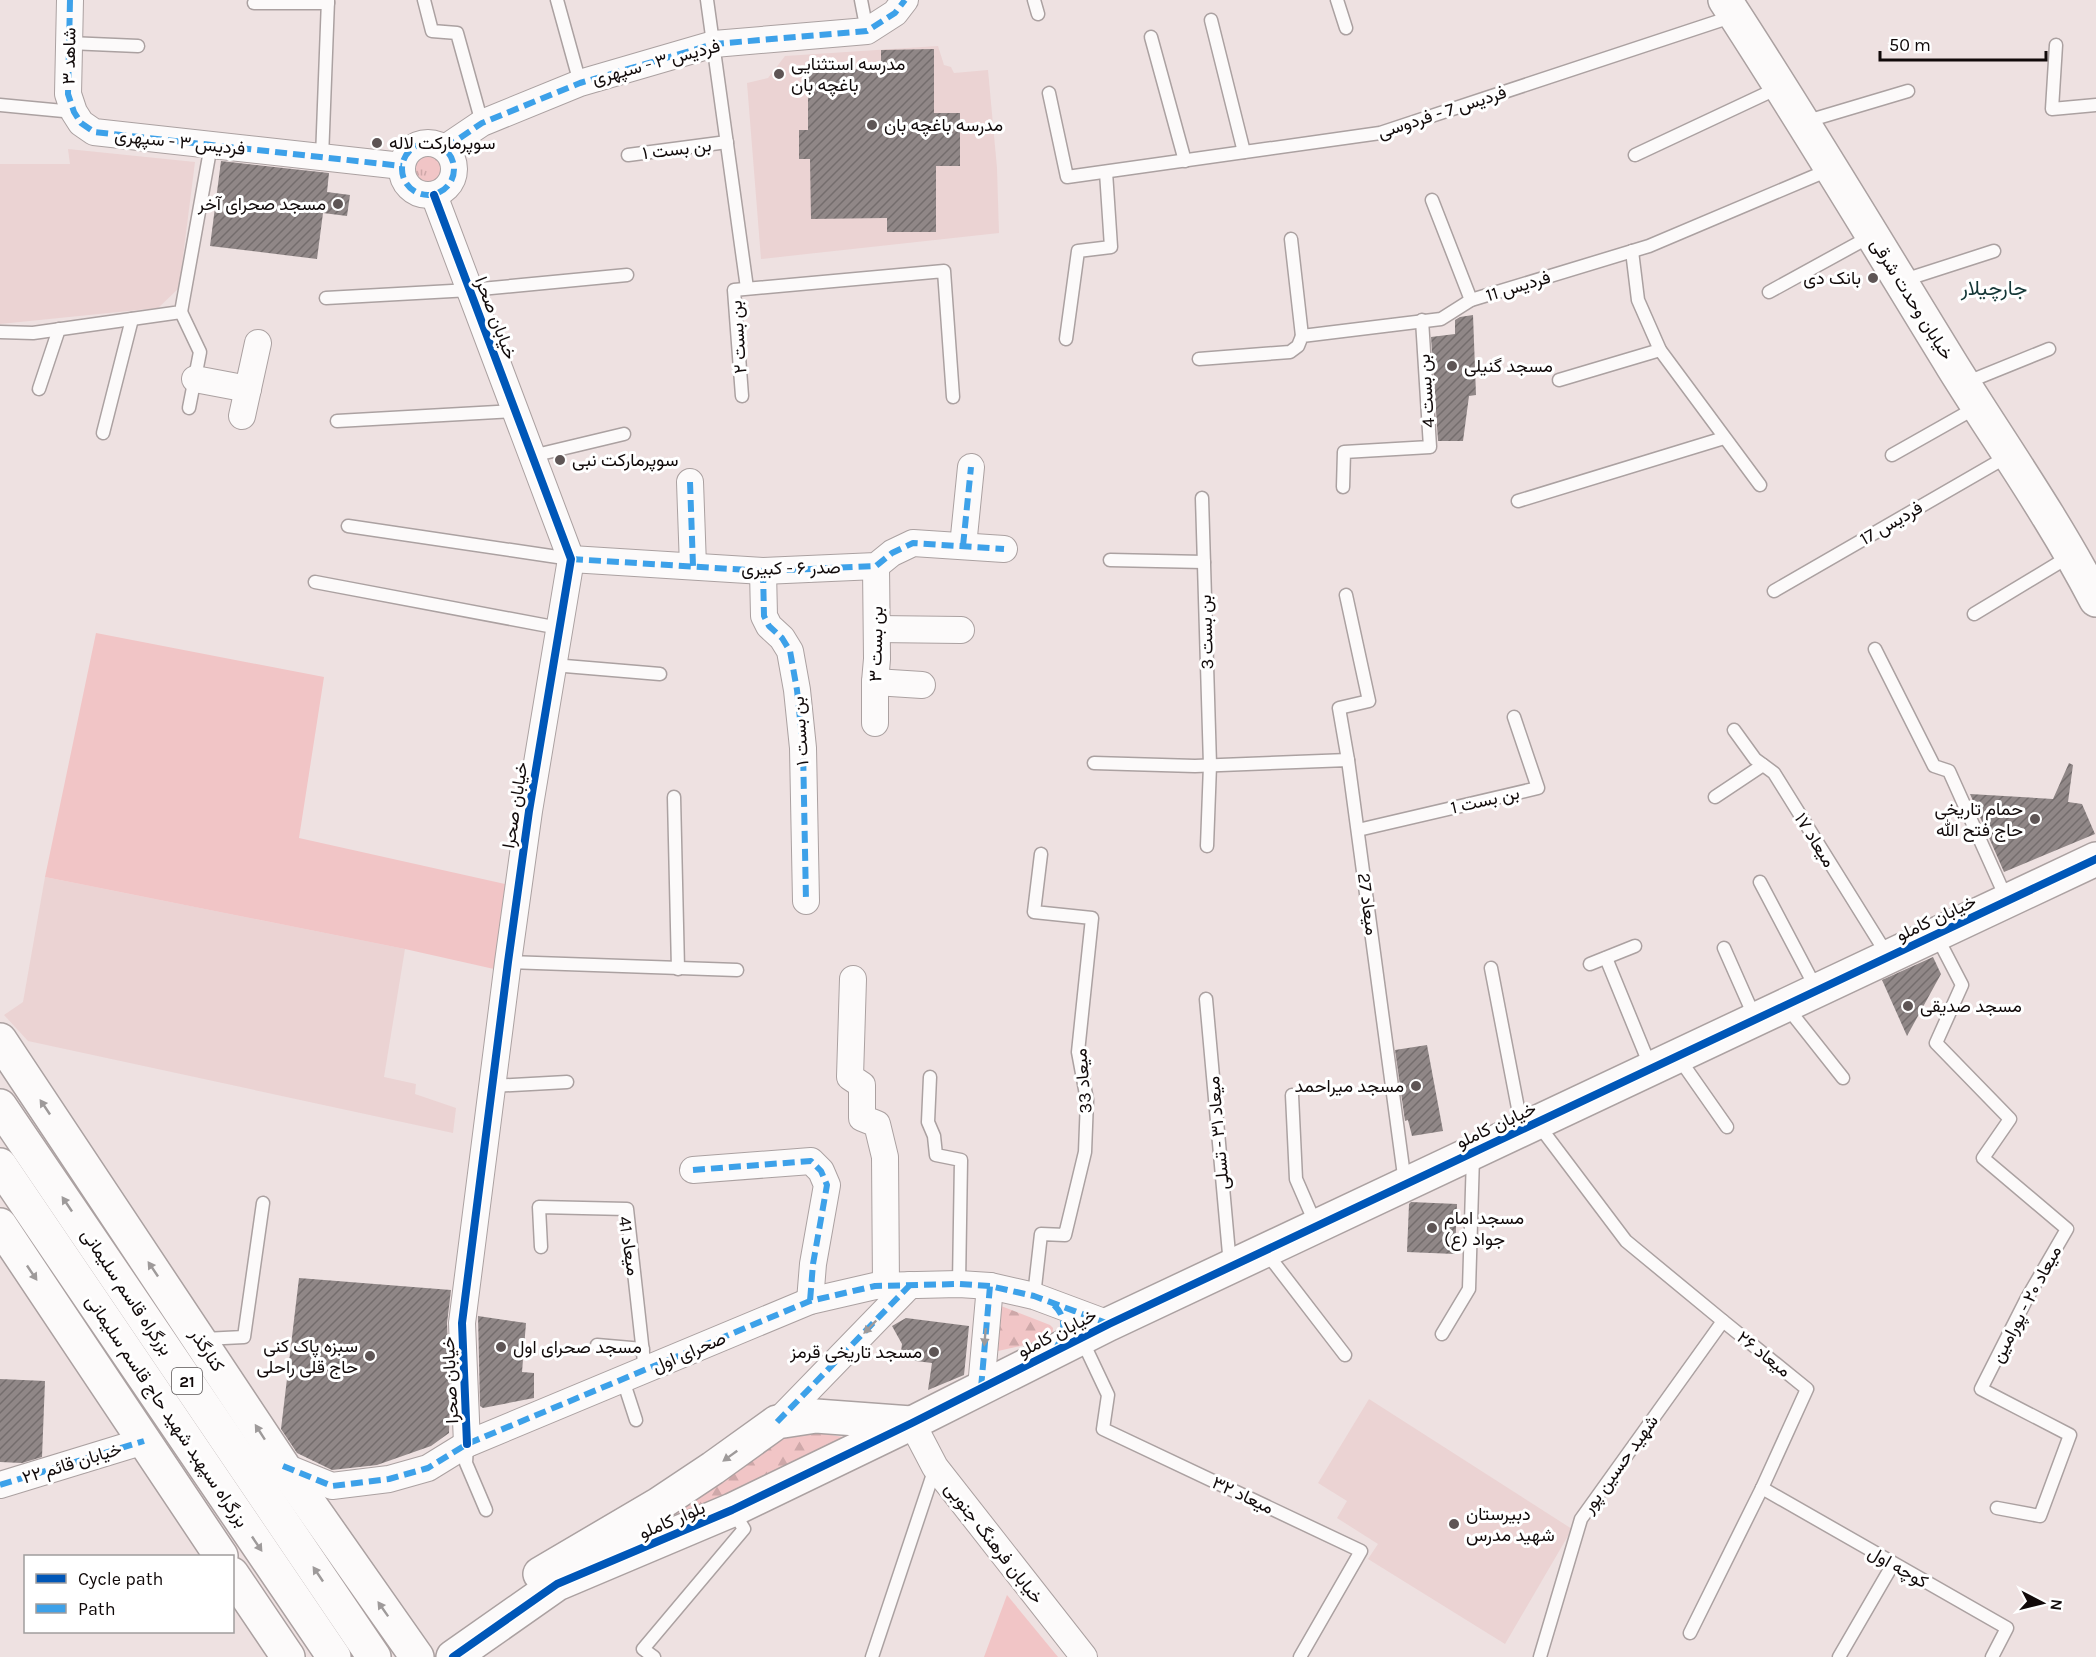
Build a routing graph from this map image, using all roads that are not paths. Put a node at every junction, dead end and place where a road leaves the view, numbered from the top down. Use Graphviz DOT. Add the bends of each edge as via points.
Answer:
graph roads {
  1 [pos="70,0"];
  2 [pos="424,0"];
  3 [pos="556,0"];
  4 [pos="707,0"];
  5 [pos="861,0"];
  6 [pos="905,0"];
  7 [pos="1034,0"];
  8 [pos="1337,0"];
  9 [pos="328,2"];
  10 [pos="254,3"];
  11 [pos="1730,8"];
  12 [pos="1038,14"];
  13 [pos="1211,20"];
  14 [pos="1346,28"];
  15 [pos="867,32"];
  16 [pos="1151,37"];
  17 [pos="69,43"];
  18 [pos="714,44"];
  19 [pos="2056,45"];
  20 [pos="138,46"];
  21 [pos="580,83"];
  22 [pos="1781,87"];
  23 [pos="1908,91"];
  24 [pos="1049,93"];
  25 [pos="0,105"];
  26 [pos="2096,105"];
  27 [pos="74,112"];
  28 [pos="1803,122"];
  29 [pos="482,123"];
  30 [pos="727,142"];
  31 [pos="211,145"];
  32 [pos="446,148"];
  33 [pos="1244,152"];
  34 [pos="628,155"];
  35 [pos="1635,155"];
  36 [pos="322,158"];
  37 [pos="1185,161"];
  38 [pos="402,166"];
  39 [pos="1832,169"];
  40 [pos="1106,172"];
  41 [pos="434,195"];
  42 [pos="1432,200"];
  43 [pos="1873,236"];
  44 [pos="1291,239"];
  45 [pos="1632,251"];
  46 [pos="1994,251"];
  47 [pos="627,275"];
  48 [pos="1900,281"];
  49 [pos="747,288"];
  50 [pos="470,290"];
  51 [pos="1769,292"];
  52 [pos="326,297"];
  53 [pos="1471,300"];
  54 [pos="181,312"];
  55 [pos="132,319"];
  56 [pos="1422,320"];
  57 [pos="58,329"];
  58 [pos="0,332"];
  59 [pos="1302,336"];
  60 [pos="1066,339"];
  61 [pos="258,343"];
  62 [pos="2049,349"];
  63 [pos="1660,350"];
  64 [pos="1199,358"];
  65 [pos="195,380"];
  66 [pos="1559,380"];
  67 [pos="39,389"];
  68 [pos="248,389"];
  69 [pos="1971,395"];
  70 [pos="742,396"];
  71 [pos="953,397"];
  72 [pos="189,408"];
  73 [pos="515,411"];
  74 [pos="242,416"];
  75 [pos="337,421"];
  76 [pos="103,432"];
  77 [pos="624,434"];
  78 [pos="1724,438"];
  79 [pos="1892,455"];
  80 [pos="2009,455"];
  81 [pos="532,456"];
  82 [pos="971,467"];
  83 [pos="690,482"];
  84 [pos="1760,485"];
  85 [pos="1343,487"];
  86 [pos="1202,498"];
  87 [pos="1518,501"];
  88 [pos="348,526"];
  89 [pos="963,546"];
  90 [pos="1004,549"];
  91 [pos="571,559"];
  92 [pos="1110,560"];
  93 [pos="1204,562"];
  94 [pos="2080,563"];
  95 [pos="693,566"];
  96 [pos="876,566"];
  97 [pos="763,571"];
  98 [pos="315,582"];
  99 [pos="1774,591"];
  100 [pos="1346,595"];
  101 [pos="2096,600"];
  102 [pos="1974,614"];
  103 [pos="559,628"];
  104 [pos="877,629"];
  105 [pos="961,630"];
  106 [pos="1875,649"];
  107 [pos="553,665"];
  108 [pos="660,674"];
  109 [pos="875,682"];
  110 [pos="922,685"];
  111 [pos="1514,717"];
  112 [pos="875,723"];
  113 [pos="1734,730"];
  114 [pos="1348,760"];
  115 [pos="1094,763"];
  116 [pos="1210,765"];
  117 [pos="1763,765"];
  118 [pos="674,797"];
  119 [pos="1715,797"];
  120 [pos="1358,830"];
  121 [pos="1207,846"];
  122 [pos="1041,854"];
  123 [pos="2096,859"];
  124 [pos="1760,882"];
  125 [pos="806,901"];
  126 [pos="2007,901"];
  127 [pos="1936,934"];
  128 [pos="1635,946"];
  129 [pos="1724,948"];
  130 [pos="1888,957"];
  131 [pos="1606,958"];
  132 [pos="508,962"];
  133 [pos="1590,964"];
  134 [pos="1491,968"];
  135 [pos="678,969"];
  136 [pos="738,970"];
  137 [pos="852,979"];
  138 [pos="1817,990"];
  139 [pos="1206,999"];
  140 [pos="1785,1005"];
  141 [pos="1756,1019"];
  142 [pos="0,1040"];
  143 [pos="1665,1062"];
  144 [pos="930,1077"];
  145 [pos="1843,1078"];
  146 [pos="567,1082"];
  147 [pos="492,1086"];
  148 [pos="1292,1095"];
  149 [pos="0,1106"];
  150 [pos="1529,1126"];
  151 [pos="1727,1127"];
  152 [pos="1473,1152"];
  153 [pos="0,1165"];
  154 [pos="693,1170"];
  155 [pos="1405,1184"];
  156 [pos="263,1203"];
  157 [pos="0,1225"];
  158 [pos="1317,1226"];
  159 [pos="541,1247"];
  160 [pos="1264,1250"];
  161 [pos="1230,1267"];
  162 [pos="959,1284"];
  163 [pos="898,1285"];
  164 [pos="990,1286"];
  165 [pos="1042,1299"];
  166 [pos="810,1301"];
  167 [pos="1723,1322"];
  168 [pos="1442,1334"];
  169 [pos="1082,1337"];
  170 [pos="200,1339"];
  171 [pos="597,1345"];
  172 [pos="1345,1355"];
  173 [pos="637,1367"];
  174 [pos="981,1388"];
  175 [pos="636,1420"];
  176 [pos="777,1422"];
  177 [pos="912,1423"];
  178 [pos="144,1441"];
  179 [pos="467,1444"];
  180 [pos="283,1466"];
  181 [pos="935,1467"];
  182 [pos="0,1485"];
  183 [pos="1762,1488"];
  184 [pos="1997,1508"];
  185 [pos="486,1510"];
  186 [pos="732,1510"];
  187 [pos="220,1555"];
  188 [pos="1893,1564"];
  189 [pos="583,1574"];
  190 [pos="234,1577"];
  191 [pos="1690,1633"];
  192 [pos="432,1656"];
  193 [pos="288,1657"];
  194 [pos="334,1657"];
  195 [pos="374,1657"];
  196 [pos="482,1657"];
  197 [pos="654,1657"];
  198 [pos="872,1657"];
  199 [pos="1084,1657"];
  200 [pos="1300,1657"];
  201 [pos="1540,1657"];
  202 [pos="1839,1657"];
  203 [pos="1992,1657"];
  1 -- 17 [label="street, شاهد ۳"];
  2 -- 29 [label="lane" via="432,31 457,33"];
  3 -- 21 [label="lane"];
  4 -- 18 [label="lane"];
  5 -- 15 [label="lane"];
  6 -- 15 [label="street, فردیس ۳ - سپهری" via="895,13"];
  7 -- 12 [label="lane"];
  8 -- 14 [label="lane"];
  9 -- 10 [label="lane"];
  9 -- 36 [label="lane"];
  11 -- 22 [label="main road, خیابان وحدت شرقی"];
  11 -- 33 [label="lane, فردیس 7 - فردوسی" via="1380,133"];
  13 -- 33 [label="lane"];
  15 -- 18 [label="street, فردیس ۳ - سپهری"];
  16 -- 37 [label="lane"];
  17 -- 20 [label="lane"];
  17 -- 27 [label="street, شاهد ۳" via="68,94"];
  18 -- 21 [label="street, فردیس ۳ - سپهری"];
  18 -- 30 [label="lane"];
  19 -- 26 [label="lane" via="2052,109"];
  21 -- 29 [label="street, فردیس ۳ - سپهری"];
  22 -- 28 [label="main road, خیابان وحدت شرقی"];
  22 -- 35 [label="lane"];
  23 -- 28 [label="lane"];
  24 -- 40 [label="lane, فردیس 7 - فردوسی" via="1067,177"];
  25 -- 27 [label="lane"];
  27 -- 31 [label="street, فردیس ۳ - سپهری" via="81,123 100,133"];
  28 -- 39 [label="main road, خیابان وحدت شرقی"];
  29 -- 32 [label="street, فردیس ۳ - سپهری"];
  30 -- 34 [label="lane, بن بست ۱"];
  30 -- 49 [label="lane"];
  31 -- 36 [label="street, فردیس ۳ - سپهری"];
  31 -- 54 [label="lane"];
  32 -- 38 [label="street" via="432,142 418,144 407,153"];
  32 -- 41 [label="street" via="454,160 454,175 447,188"];
  33 -- 37 [label="lane, فردیس 7 - فردوسی"];
  36 -- 38 [label="street, فردیس ۳ - سپهری"];
  37 -- 40 [label="lane, فردیس 7 - فردوسی"];
  38 -- 41 [label="street" via="408,186 420,194"];
  39 -- 43 [label="main road, خیابان وحدت شرقی"];
  39 -- 45 [label="lane, فردیس 11"];
  40 -- 60 [label="lane" via="1111,247 1078,251"];
  41 -- 50 [label="street, خیابان صحرا"];
  42 -- 53 [label="lane"];
  43 -- 48 [label="main road, خیابان وحدت شرقی"];
  43 -- 51 [label="lane"];
  44 -- 59 [label="lane"];
  45 -- 53 [label="lane, فردیس 11"];
  45 -- 63 [label="lane" via="1638,300"];
  46 -- 48 [label="lane"];
  47 -- 50 [label="lane"];
  48 -- 69 [label="main road, خیابان وحدت شرقی"];
  49 -- 70 [label="lane, بن بست ۲" via="734,290"];
  49 -- 71 [label="lane" via="944,271"];
  50 -- 52 [label="lane"];
  50 -- 73 [label="street, خیابان صحرا"];
  53 -- 56 [label="lane, فردیس 11" via="1441,319"];
  54 -- 55 [label="lane"];
  54 -- 65 [label="lane" via="200,352"];
  55 -- 57 [label="lane"];
  55 -- 76 [label="lane"];
  56 -- 59 [label="lane, فردیس 11"];
  56 -- 85 [label="lane, بن بست 4" via="1430,447 1344,452"];
  57 -- 58 [label="lane"];
  57 -- 67 [label="lane"];
  59 -- 64 [label="lane" via="1290,352"];
  61 -- 68 [label="street"];
  62 -- 69 [label="lane"];
  63 -- 66 [label="lane"];
  63 -- 78 [label="lane"];
  65 -- 68 [label="street"];
  65 -- 72 [label="lane"];
  68 -- 74 [label="street"];
  69 -- 79 [label="lane"];
  69 -- 80 [label="main road, خیابان وحدت شرقی"];
  73 -- 75 [label="lane"];
  73 -- 81 [label="street, خیابان صحرا"];
  77 -- 81 [label="lane"];
  78 -- 84 [label="lane"];
  78 -- 87 [label="lane"];
  80 -- 94 [label="main road, خیابان وحدت شرقی"];
  80 -- 99 [label="lane, فردیس 17"];
  81 -- 91 [label="street, خیابان صحرا"];
  82 -- 89 [label="street"];
  83 -- 95 [label="street"];
  86 -- 93 [label="lane, بن بست 3"];
  88 -- 91 [label="lane"];
  89 -- 90 [label="street"];
  89 -- 96 [label="street" via="913,543"];
  91 -- 95 [label="street, صدر ۶ - کبیری"];
  91 -- 103 [label="street, خیابان صحرا"];
  92 -- 93 [label="lane"];
  93 -- 116 [label="lane, بن بست 3"];
  94 -- 101 [label="main road, خیابان وحدت شرقی"];
  94 -- 102 [label="lane"];
  95 -- 97 [label="street, صدر ۶ - کبیری"];
  96 -- 97 [label="street, صدر ۶ - کبیری"];
  96 -- 104 [label="street, بن بست ۳"];
  97 -- 125 [label="street, بن بست ۱" via="764,616 790,651 797,690 803,748"];
  98 -- 103 [label="lane"];
  100 -- 114 [label="lane, میعاد 27" via="1369,701 1339,708"];
  103 -- 107 [label="street, خیابان صحرا"];
  104 -- 105 [label="street"];
  104 -- 109 [label="street, بن بست ۳"];
  106 -- 126 [label="lane" via="1934,766 1949,771"];
  107 -- 108 [label="lane"];
  107 -- 132 [label="street, خیابان صحرا"];
  109 -- 110 [label="street"];
  109 -- 112 [label="street, بن بست ۳"];
  111 -- 120 [label="lane, بن بست 1" via="1538,788"];
  113 -- 117 [label="lane, میعاد ۱۷"];
  114 -- 116 [label="lane"];
  114 -- 120 [label="lane, میعاد 27"];
  115 -- 116 [label="lane"];
  116 -- 121 [label="lane, بن بست 3"];
  117 -- 119 [label="lane"];
  117 -- 130 [label="lane, میعاد ۱۷" via="1774,773"];
  118 -- 135 [label="lane"];
  120 -- 155 [label="lane, میعاد 27"];
  122 -- 165 [label="lane, میعاد 33" via="1034,912 1092,918 1078,1052 1087,1100 1085,1152 1065,1235 1041,1234"];
  123 -- 126 [label="main road, خیابان کاملو"];
  124 -- 138 [label="lane"];
  126 -- 127 [label="main road, خیابان کاملو"];
  127 -- 130 [label="main road, خیابان کاملو"];
  127 -- 184 [label="lane, میعاد ۲۰ - پورامین" via="1962,985 1935,1043 2010,1119 1983,1158 2067,1229 1981,1389 2070,1435 2040,1516"];
  128 -- 131 [label="lane"];
  129 -- 141 [label="lane"];
  130 -- 138 [label="main road, خیابان کاملو"];
  131 -- 133 [label="lane"];
  131 -- 143 [label="lane"];
  132 -- 135 [label="lane"];
  132 -- 147 [label="street, خیابان صحرا"];
  134 -- 150 [label="lane"];
  135 -- 136 [label="lane"];
  137 -- 163 [label="street" via="850,1077 862,1085 862,1118 877,1124 885,1157"];
  138 -- 140 [label="main road, خیابان کاملو"];
  139 -- 161 [label="lane, میعاد ۳۱ - تسلی"];
  140 -- 141 [label="main road, خیابان کاملو"];
  140 -- 145 [label="lane"];
  141 -- 143 [label="main road, خیابان کاملو"];
  170 -- 142 [label="main road, کنارگذر, one-way"];
  143 -- 150 [label="main road, خیابان کاملو"];
  143 -- 151 [label="lane"];
  144 -- 162 [label="lane" via="928,1122 936,1155 961,1160"];
  146 -- 147 [label="lane"];
  147 -- 179 [label="street, خیابان صحرا" via="462,1323"];
  148 -- 158 [label="lane" via="1296,1179"];
  195 -- 149 [label="main road, بزرگراه قاسم سلیمانی / 21, one-way"];
  150 -- 152 [label="main road, خیابان کاملو"];
  150 -- 167 [label="lane, میعاد ۲۶" via="1626,1241"];
  152 -- 155 [label="main road, خیابان کاملو"];
  152 -- 168 [label="lane" via="1469,1289"];
  153 -- 194 [label="main road, بزرگراه سپهبد شهید حاج قاسم سلیمانی / 21, one-way"];
  154 -- 166 [label="street" via="810,1161 821,1171 827,1185"];
  155 -- 158 [label="main road, خیابان کاملو"];
  156 -- 170 [label="lane" via="243,1337"];
  157 -- 178 [label="main road, one-way"];
  158 -- 160 [label="main road, خیابان کاملو"];
  159 -- 173 [label="lane, میعاد 41" via="539,1207 627,1209"];
  160 -- 161 [label="main road, خیابان کاملو"];
  160 -- 172 [label="lane"];
  161 -- 169 [label="main road, خیابان کاملو"];
  162 -- 163 [label="street, صحرای اول"];
  162 -- 164 [label="street, صحرای اول"];
  163 -- 166 [label="street, صحرای اول" via="875,1286"];
  163 -- 176 [label="street, one-way"];
  164 -- 165 [label="street, صحرای اول"];
  164 -- 174 [label="street, one-way"];
  165 -- 169 [label="street, صحرای اول"];
  165 -- 169 [label="street" via="1061,1312 1062,1334"];
  166 -- 173 [label="street, صحرای اول"];
  167 -- 183 [label="lane, میعاد ۲۶" via="1807,1389"];
  167 -- 201 [label="lane, شهید حسین پور" via="1581,1520"];
  169 -- 174 [label="main road, خیابان کاملو"];
  169 -- 200 [label="lane, میعاد ۳۲" via="1108,1395 1103,1429 1361,1551"];
  180 -- 170 [label="main road, کنارگذر, one-way"];
  171 -- 173 [label="lane"];
  173 -- 175 [label="lane"];
  173 -- 179 [label="street, صحرای اول"];
  174 -- 177 [label="main road, خیابان کاملو"];
  176 -- 177 [label="main road, بلوار کاملو" via="816,1416"];
  176 -- 192 [label="main road, بلوار کاملو, one-way" via="659,1504 544,1570"];
  177 -- 181 [label="street, خیابان فرهنگ جنوبی"];
  177 -- 186 [label="main road, بلوار کاملو"];
  178 -- 182 [label="street, خیابان قائم ۲۲"];
  178 -- 187 [label="main road"];
  179 -- 180 [label="street, صحرای اول" via="428,1468 388,1479 332,1486"];
  179 -- 185 [label="lane" via="465,1463"];
  192 -- 180 [label="main road, کنارگذر, one-way"];
  181 -- 198 [label="lane"];
  181 -- 199 [label="street, خیابان فرهنگ جنوبی"];
  183 -- 188 [label="lane, کوچه اول"];
  183 -- 191 [label="lane, میعاد ۲۶"];
  186 -- 189 [label="main road, بلوار کاملو"];
  186 -- 197 [label="lane" via="744,1529 643,1649"];
  188 -- 202 [label="lane"];
  188 -- 203 [label="lane, کوچه اول" via="2007,1628"];
  189 -- 192 [label="main road, بلوار کاملو" via="557,1584"];
  189 -- 196 [label="main road, بلوار کاملو" via="560,1604"];
  190 -- 193 [label="main road"];
}
